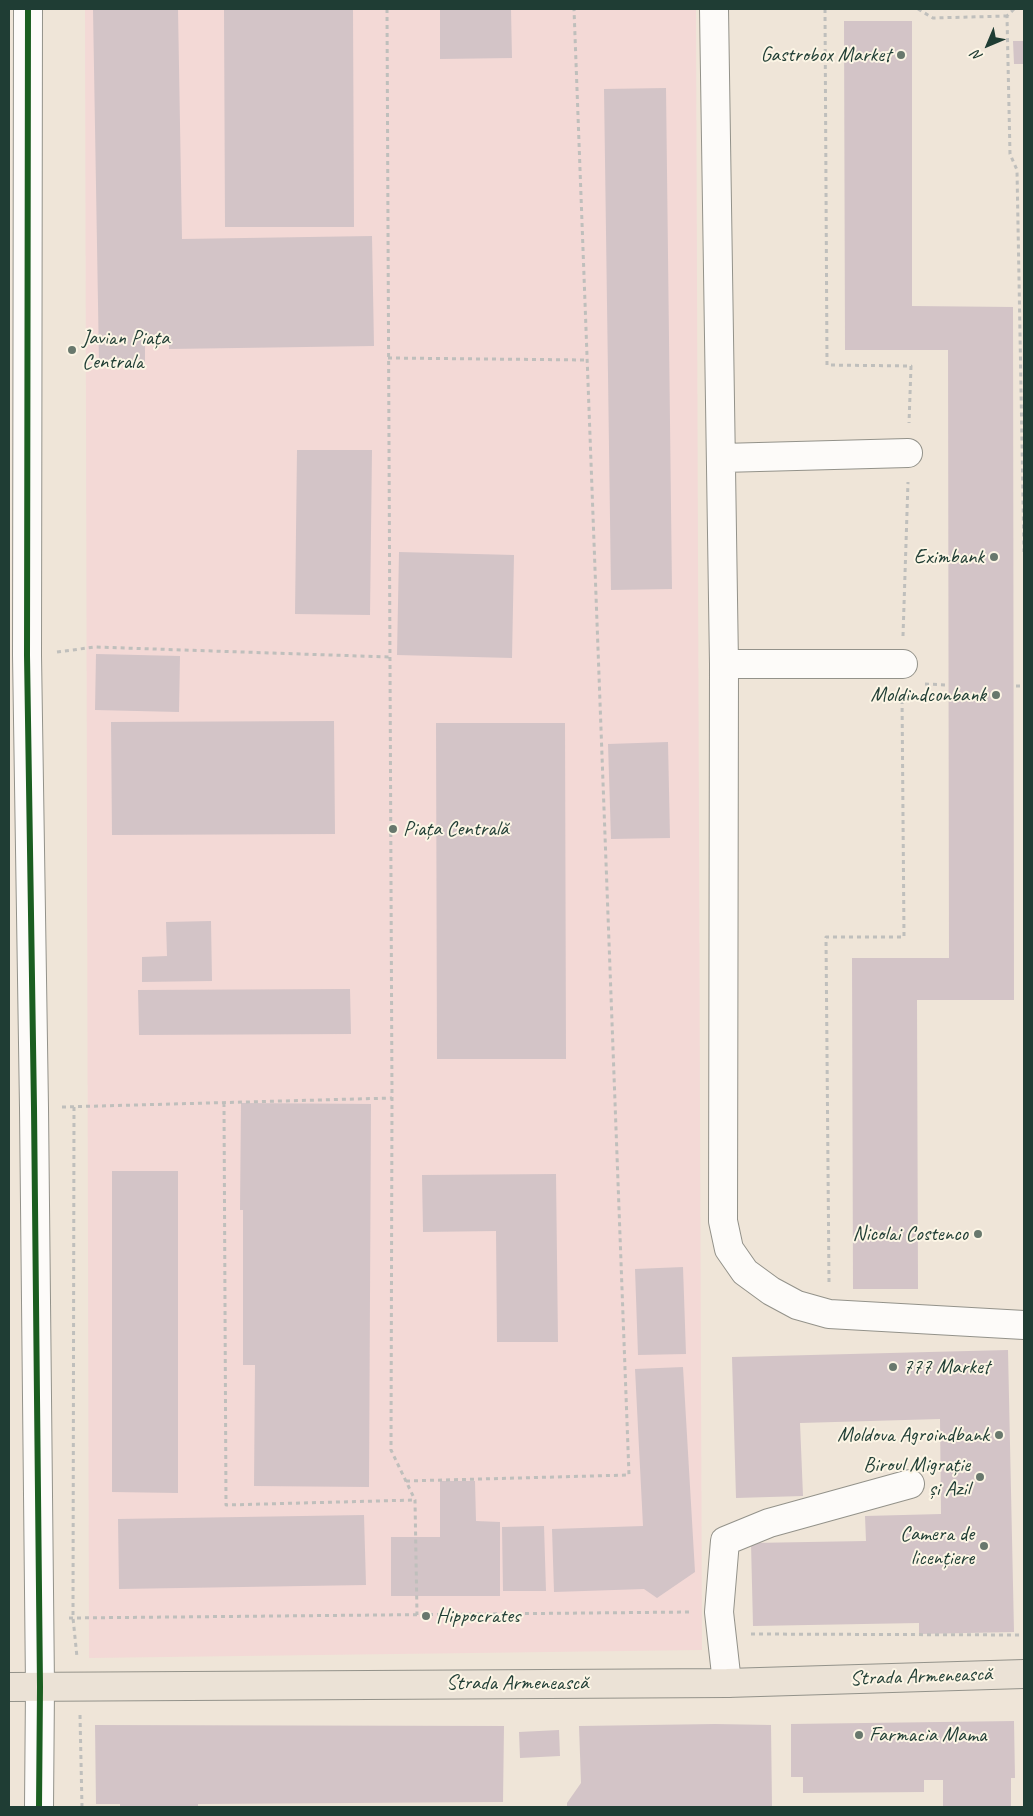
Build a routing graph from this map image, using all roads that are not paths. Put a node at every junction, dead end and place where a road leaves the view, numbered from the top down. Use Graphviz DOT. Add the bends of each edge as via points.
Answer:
graph roads {
  1 [pos="28,9"];
  2 [pos="714,9"];
  3 [pos="19,251"];
  4 [pos="908,453"];
  5 [pos="722,458"];
  6 [pos="18,656"];
  7 [pos="724,664"];
  8 [pos="902,674"];
  9 [pos="1024,1325"];
  10 [pos="910,1484"];
  11 [pos="1024,1674"];
  12 [pos="728,1682"];
  13 [pos="9,1687"];
  14 [pos="40,1687"];
  15 [pos="39,1807"];
  1 -- 3 [label="street"];
  2 -- 5 [label="street"];
  3 -- 6 [label="street"];
  4 -- 5 [label="street"];
  5 -- 7 [label="street"];
  6 -- 14 [label="street" via="34,1108"];
  7 -- 8 [label="street"];
  7 -- 9 [label="street" via="723,1222 729,1249 745,1272 771,1291 797,1305 829,1314"];
  10 -- 12 [label="street" via="769,1523 725,1541 719,1612"];
  11 -- 12 [label="main road, Strada Armenească"];
  12 -- 14 [label="main road, Strada Armenească"];
  13 -- 14 [label="main road, Strada Armenească"];
  14 -- 15 [label="street"];
}
